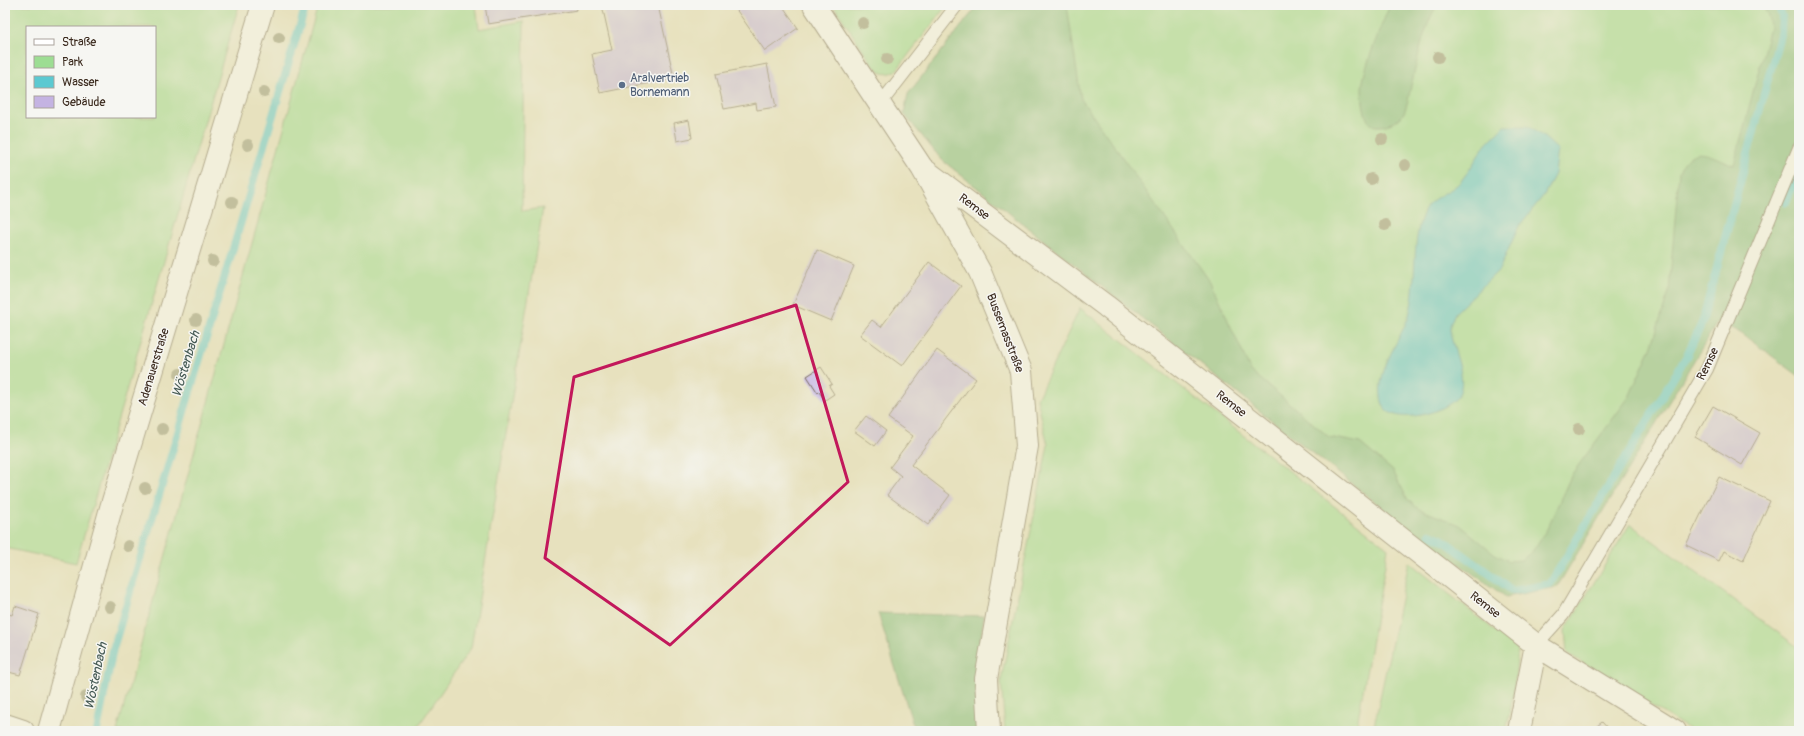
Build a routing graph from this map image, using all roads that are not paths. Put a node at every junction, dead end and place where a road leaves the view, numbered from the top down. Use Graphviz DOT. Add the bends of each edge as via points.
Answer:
graph roads {
  1 [pos="263,5"];
  2 [pos="814,5"];
  3 [pos="957,5"];
  4 [pos="880,103"];
  5 [pos="1799,148"];
  6 [pos="922,168"];
  7 [pos="1536,645"];
  8 [pos="5,726"];
  9 [pos="23,731"];
  10 [pos="49,731"];
  11 [pos="989,731"];
  12 [pos="1519,731"];
  13 [pos="1674,731"];
  1 -- 10 [label="street, Adenauerstraße" via="111,508"];
  2 -- 4 [label="street, Bussemasstraße"];
  3 -- 4 [label="lane"];
  4 -- 6 [label="street, Bussemasstraße"];
  5 -- 7 [label="lane, Remse" via="1707,369 1563,615"];
  6 -- 7 [label="street, Remse" via="1106,306"];
  6 -- 11 [label="street, Bussemasstraße" via="980,272 1021,371 1027,446 986,679"];
  7 -- 12 [label="street"];
  7 -- 13 [label="street, Remse"];
  8 -- 9 [label="street"];
}
